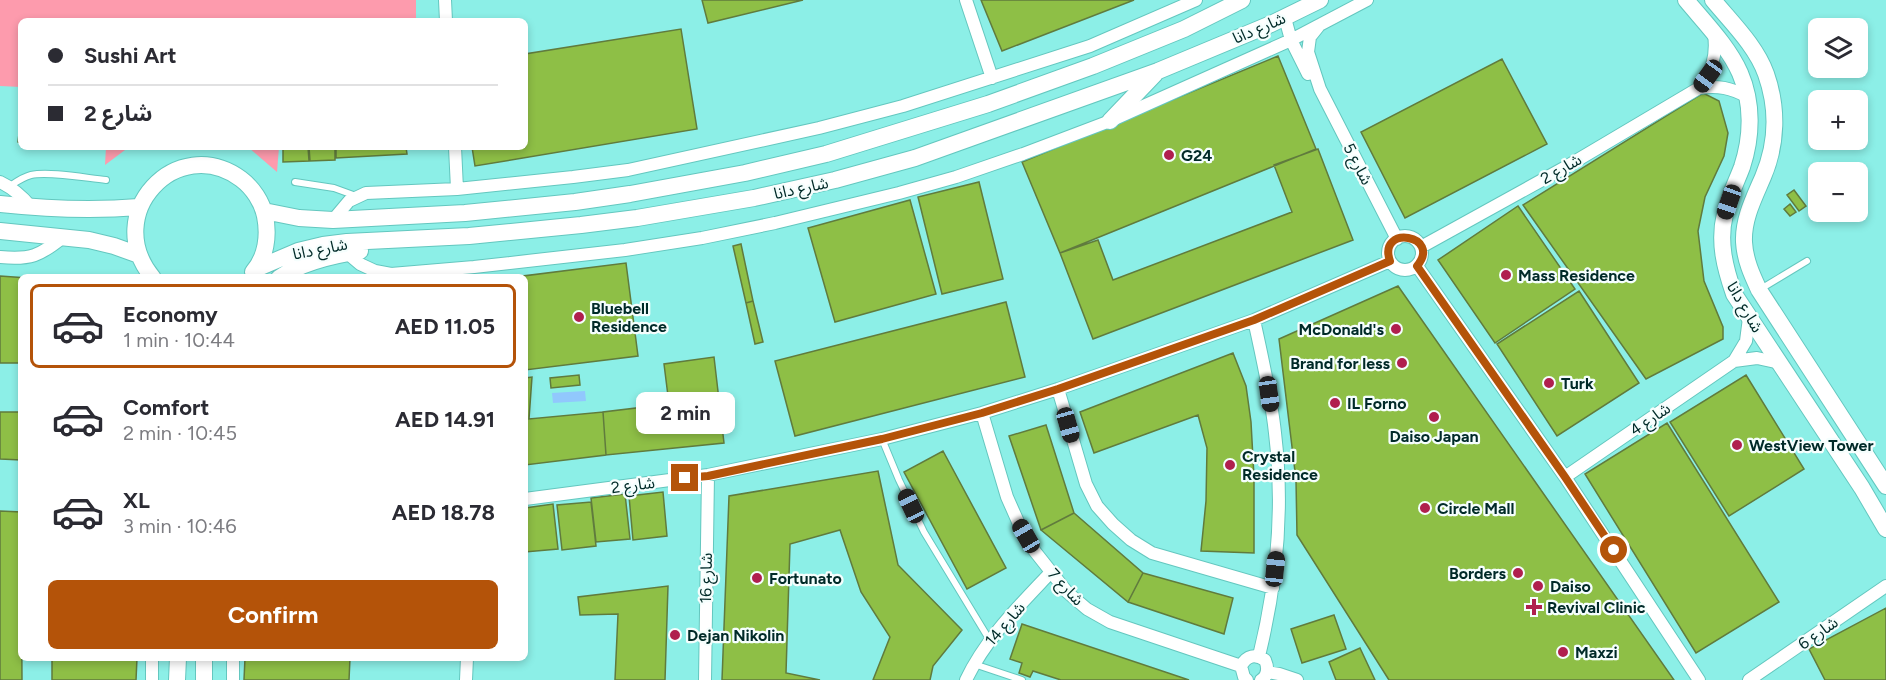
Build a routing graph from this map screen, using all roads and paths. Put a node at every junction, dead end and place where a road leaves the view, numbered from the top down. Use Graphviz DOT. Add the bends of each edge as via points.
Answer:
graph roads {
  1 [pos="445,0"];
  2 [pos="966,0"];
  3 [pos="1196,0"];
  4 [pos="1242,0"];
  5 [pos="1286,0"];
  6 [pos="1320,0"];
  7 [pos="1367,0"];
  8 [pos="1686,0"];
  9 [pos="1713,0"];
  10 [pos="446,18"];
  11 [pos="1285,18"];
  12 [pos="1320,25"];
  13 [pos="1714,33"];
  14 [pos="1291,40"];
  15 [pos="1158,70"];
  16 [pos="992,78"];
  17 [pos="1699,88"];
  18 [pos="1320,89"];
  19 [pos="1748,97"];
  20 [pos="1110,121"];
  21 [pos="454,150"];
  22 [pos="106,180"];
  23 [pos="295,182"];
  24 [pos="5,184"];
  25 [pos="457,189"];
  26 [pos="357,196"];
  27 [pos="0,204"];
  28 [pos="31,207"];
  29 [pos="140,207"];
  30 [pos="264,211"];
  31 [pos="333,220"];
  32 [pos="0,231"];
  33 [pos="469,236"];
  34 [pos="63,237"];
  35 [pos="1397,239"];
  36 [pos="1421,248"];
  37 [pos="346,253"];
  38 [pos="139,255"];
  39 [pos="0,257"];
  40 [pos="1390,261"];
  41 [pos="1807,261"];
  42 [pos="1417,266"];
  43 [pos="474,272"];
  44 [pos="253,273"];
  45 [pos="150,274"];
  46 [pos="287,274"];
  47 [pos="1759,290"];
  48 [pos="1749,318"];
  49 [pos="1254,320"];
  50 [pos="1734,361"];
  51 [pos="1780,363"];
  52 [pos="1058,389"];
  53 [pos="982,413"];
  54 [pos="882,439"];
  55 [pos="708,476"];
  56 [pos="1565,477"];
  57 [pos="1886,486"];
  58 [pos="528,499"];
  59 [pos="1886,529"];
  60 [pos="1051,572"];
  61 [pos="1886,586"];
  62 [pos="1273,588"];
  63 [pos="989,639"];
  64 [pos="1259,657"];
  65 [pos="152,661"];
  66 [pos="178,661"];
  67 [pos="204,661"];
  68 [pos="233,661"];
  69 [pos="467,661"];
  70 [pos="974,664"];
  71 [pos="1241,666"];
  72 [pos="1264,676"];
  73 [pos="152,680"];
  74 [pos="177,680"];
  75 [pos="204,680"];
  76 [pos="233,680"];
  77 [pos="466,680"];
  78 [pos="705,680"];
  79 [pos="966,680"];
  80 [pos="1022,680"];
  81 [pos="1247,680"];
  82 [pos="1297,680"];
  83 [pos="1699,680"];
  84 [pos="1749,680"];
  1 -- 10 [label="street"];
  2 -- 16 [label="street"];
  3 -- 16 [label="street" via="1090,46"];
  4 -- 31 [label="street, شارع دانا" via="1184,29 1093,66 988,104 826,154 575,202"];
  5 -- 11 [label="street"];
  6 -- 11 [label="street, شارع دانا"];
  7 -- 12 [label="street"];
  8 -- 13 [label="street, شارع دانا"];
  9 -- 47 [label="street, شارع دانا" via="1754,50 1766,73 1772,98 1772,149 1747,218 1744,243 1748,267"];
  11 -- 14 [label="street, شارع 5"];
  11 -- 15 [label="street, شارع دانا"];
  12 -- 14 [label="street"];
  12 -- 18 [label="street, شارع 5" via="1310,37 1308,52"];
  13 -- 17 [label="street, شارع 2" via="1714,62"];
  13 -- 19 [label="street, شارع دانا" via="1740,73"];
  14 -- 18 [label="street, شارع 5"];
  14 -- 20 [label="street"];
  15 -- 20 [label="street"];
  15 -- 33 [label="street, شارع دانا" via="915,158 835,180 637,218"];
  16 -- 25 [label="street" via="819,128 628,170"];
  17 -- 19 [label="street" via="1725,87"];
  17 -- 36 [label="street, شارع 2"];
  18 -- 35 [label="street, شارع 5"];
  19 -- 48 [label="street, شارع دانا" via="1748,144 1724,214 1722,242 1731,286"];
  20 -- 43 [label="street" via="956,177 775,223"];
  21 -- 25 [label="street"];
  22 -- 24 [label="lane" via="40,174"];
  23 -- 26 [label="lane"];
  24 -- 28 [label="street"];
  25 -- 26 [label="street"];
  26 -- 31 [label="street"];
  27 -- 28 [label="street"];
  28 -- 29 [label="street"];
  29 -- 30 [label="street" via="147,193 165,177 187,167 203,166 234,174 257,196"];
  29 -- 38 [label="street" via="135,223"];
  30 -- 31 [label="street, شارع دانا"];
  30 -- 44 [label="street" via="267,241"];
  32 -- 34 [label="street"];
  33 -- 37 [label="street" via="442,244"];
  33 -- 44 [label="street, شارع دانا" via="323,245 298,251"];
  34 -- 38 [label="street" via="89,240"];
  34 -- 39 [label="street" via="32,257"];
  35 -- 36 [label="street" via="1414,239"];
  35 -- 40 [label="street" via="1390,246"];
  36 -- 42 [label="street" via="1422,258"];
  37 -- 43 [label="street" via="360,264 391,274"];
  37 -- 46 [label="street"];
  38 -- 45 [label="street"];
  40 -- 42 [label="street" via="1402,270"];
  40 -- 49 [label="street, شارع 2"];
  41 -- 47 [label="lane"];
  42 -- 56 [label="street"];
  47 -- 57 [label="street, شارع دانا"];
  48 -- 50 [label="street, شارع 4" via="1746,341"];
  48 -- 51 [label="street, شارع دانا"];
  49 -- 52 [label="street, شارع 2"];
  49 -- 62 [label="street" via="1269,394 1278,471"];
  50 -- 51 [label="street" via="1757,358"];
  50 -- 56 [label="street, شارع 4"];
  51 -- 59 [label="street, شارع دانا"];
  52 -- 53 [label="street, شارع 2"];
  52 -- 62 [label="street" via="1086,484 1113,525 1152,553"];
  53 -- 54 [label="street, شارع 2"];
  53 -- 60 [label="street, شارع 7" via="1007,497"];
  54 -- 55 [label="street, شارع 2"];
  54 -- 63 [label="lane" via="924,532"];
  55 -- 58 [label="street, شارع 2"];
  55 -- 78 [label="street, شارع 16"];
  56 -- 83 [label="street"];
  60 -- 63 [label="street, شارع 14"];
  60 -- 71 [label="street, شارع 7" via="1087,609 1110,622"];
  61 -- 84 [label="street, شارع 6"];
  62 -- 64 [label="street"];
  63 -- 70 [label="street, شارع 14"];
  64 -- 71 [label="street" via="1248,657"];
  64 -- 72 [label="street" via="1268,666"];
  65 -- 73 [label="street"];
  66 -- 74 [label="street"];
  67 -- 75 [label="street"];
  68 -- 76 [label="street"];
  69 -- 77 [label="street"];
  70 -- 79 [label="street, شارع 14"];
  70 -- 80 [label="lane"];
  71 -- 81 [label="street"];
  72 -- 82 [label="street" via="1278,674"];
}
